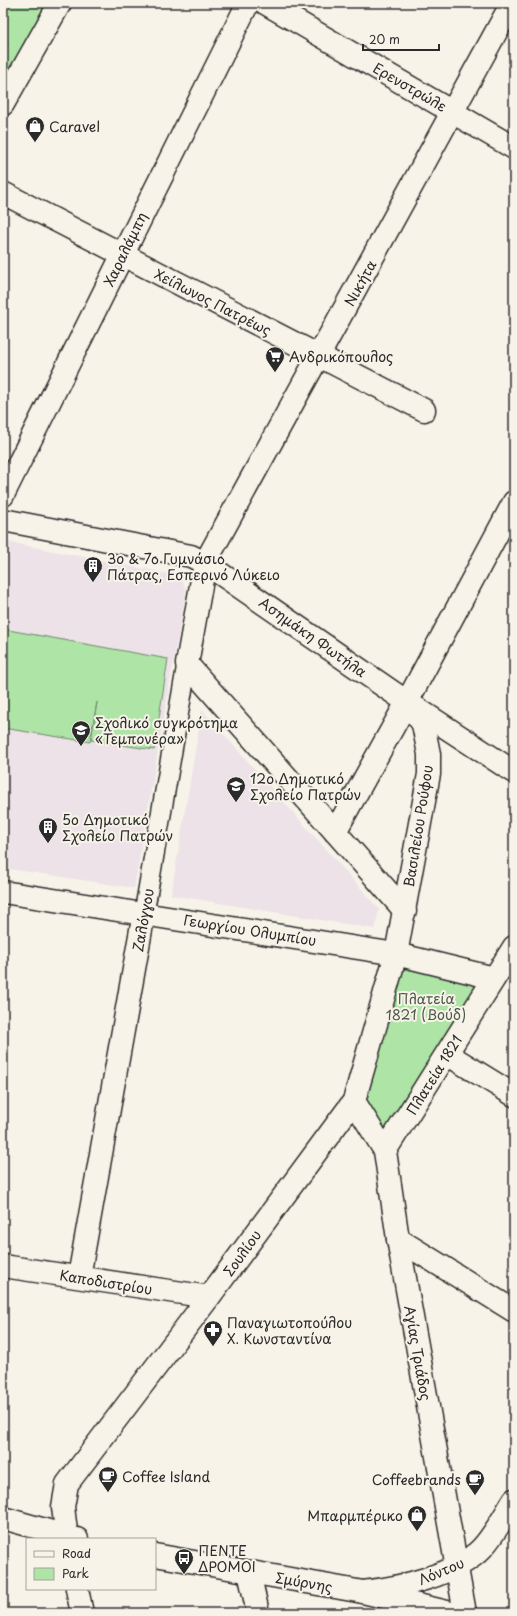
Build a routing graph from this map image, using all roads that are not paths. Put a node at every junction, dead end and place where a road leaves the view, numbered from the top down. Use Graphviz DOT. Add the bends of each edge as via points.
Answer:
graph roads {
  1 [pos="60,3"];
  2 [pos="248,3"];
  3 [pos="265,3"];
  4 [pos="512,3"];
  5 [pos="3,104"];
  6 [pos="454,112"];
  7 [pos="514,148"];
  8 [pos="3,193"];
  9 [pos="122,255"];
  10 [pos="320,356"];
  11 [pos="424,410"];
  12 [pos="3,495"];
  13 [pos="514,502"];
  14 [pos="3,520"];
  15 [pos="206,563"];
  16 [pos="188,664"];
  17 [pos="407,702"];
  18 [pos="514,772"];
  19 [pos="335,832"];
  20 [pos="3,892"];
  21 [pos="405,911"];
  22 [pos="144,913"];
  23 [pos="514,947"];
  24 [pos="396,954"];
  25 [pos="494,978"];
  26 [pos="447,1054"];
  27 [pos="514,1095"];
  28 [pos="354,1101"];
  29 [pos="385,1151"];
  30 [pos="398,1239"];
  31 [pos="3,1266"];
  32 [pos="79,1278"];
  33 [pos="209,1297"];
  34 [pos="514,1311"];
  35 [pos="514,1500"];
  36 [pos="3,1518"];
  37 [pos="70,1538"];
  38 [pos="156,1555"];
  39 [pos="457,1566"];
  40 [pos="249,1572"];
  41 [pos="77,1590"];
  42 [pos="363,1592"];
  43 [pos="82,1613"];
  44 [pos="258,1613"];
  45 [pos="451,1613"];
  46 [pos="465,1613"];
  1 -- 5 [label="street"];
  2 -- 9 [label="street, Χαραλάμπη"];
  3 -- 6 [label="street, Ερενστρώλε"];
  4 -- 6 [label="street, Νικήτα"];
  6 -- 7 [label="street, Ερενστρώλε"];
  6 -- 10 [label="street, Νικήτα"];
  8 -- 9 [label="street, Χείλωνος Πατρέως"];
  9 -- 10 [label="street, Χείλωνος Πατρέως"];
  9 -- 12 [label="street, Χαραλάμπη"];
  10 -- 11 [label="street, Χείλωνος Πατρέως"];
  10 -- 15 [label="street, Νικήτα"];
  13 -- 17 [label="street"];
  14 -- 15 [label="street, Ασημάκη Φωτήλα" via="191,556"];
  15 -- 16 [label="street, Ζαλόγγου"];
  15 -- 17 [label="street, Ασημάκη Φωτήλα"];
  16 -- 19 [label="street"];
  16 -- 22 [label="street, Ζαλόγγου"];
  17 -- 18 [label="street, Ασημάκη Φωτήλα"];
  17 -- 19 [label="street"];
  17 -- 21 [label="street, Βασιλείου Ρούφου" via="423,724 428,748 429,774"];
  19 -- 21 [label="street"];
  20 -- 22 [label="street, Γεωργίου Ολυμπίου"];
  21 -- 24 [label="street, Βασιλείου Ρούφου"];
  22 -- 24 [label="street, Γεωργίου Ολυμπίου"];
  22 -- 32 [label="street, Ζαλόγγου"];
  23 -- 25 [label="street, Πλατεία 1821"];
  24 -- 25 [label="street, Γεωργίου Ολυμπίου"];
  24 -- 28 [label="street, Σουλίου"];
  25 -- 26 [label="street, Πλατεία 1821"];
  26 -- 27 [label="street"];
  26 -- 29 [label="street, Πλατεία 1821"];
  28 -- 29 [label="street, Αγίας Τριάδος"];
  28 -- 33 [label="street, Σουλίου"];
  29 -- 30 [label="street, Αγίας Τριάδος"];
  30 -- 34 [label="street"];
  30 -- 39 [label="street, Αγίας Τριάδος"];
  31 -- 32 [label="street, Καποδιστρίου"];
  32 -- 33 [label="street, Καποδιστρίου"];
  33 -- 37 [label="street, Σουλίου" via="67,1484 63,1507"];
  35 -- 39 [label="street, Λόντου" via="481,1549"];
  36 -- 37 [label="street"];
  38 -- 40 [label="street, Σμύρνης"];
  39 -- 42 [label="street, Λόντου" via="410,1584"];
  39 -- 46 [label="street, Αγίας Τριάδος"];
  40 -- 42 [label="street, Σμύρνης"];
  40 -- 44 [label="street"];
  41 -- 43 [label="street"];
  42 -- 45 [label="street, Σμύρνης"];
}
